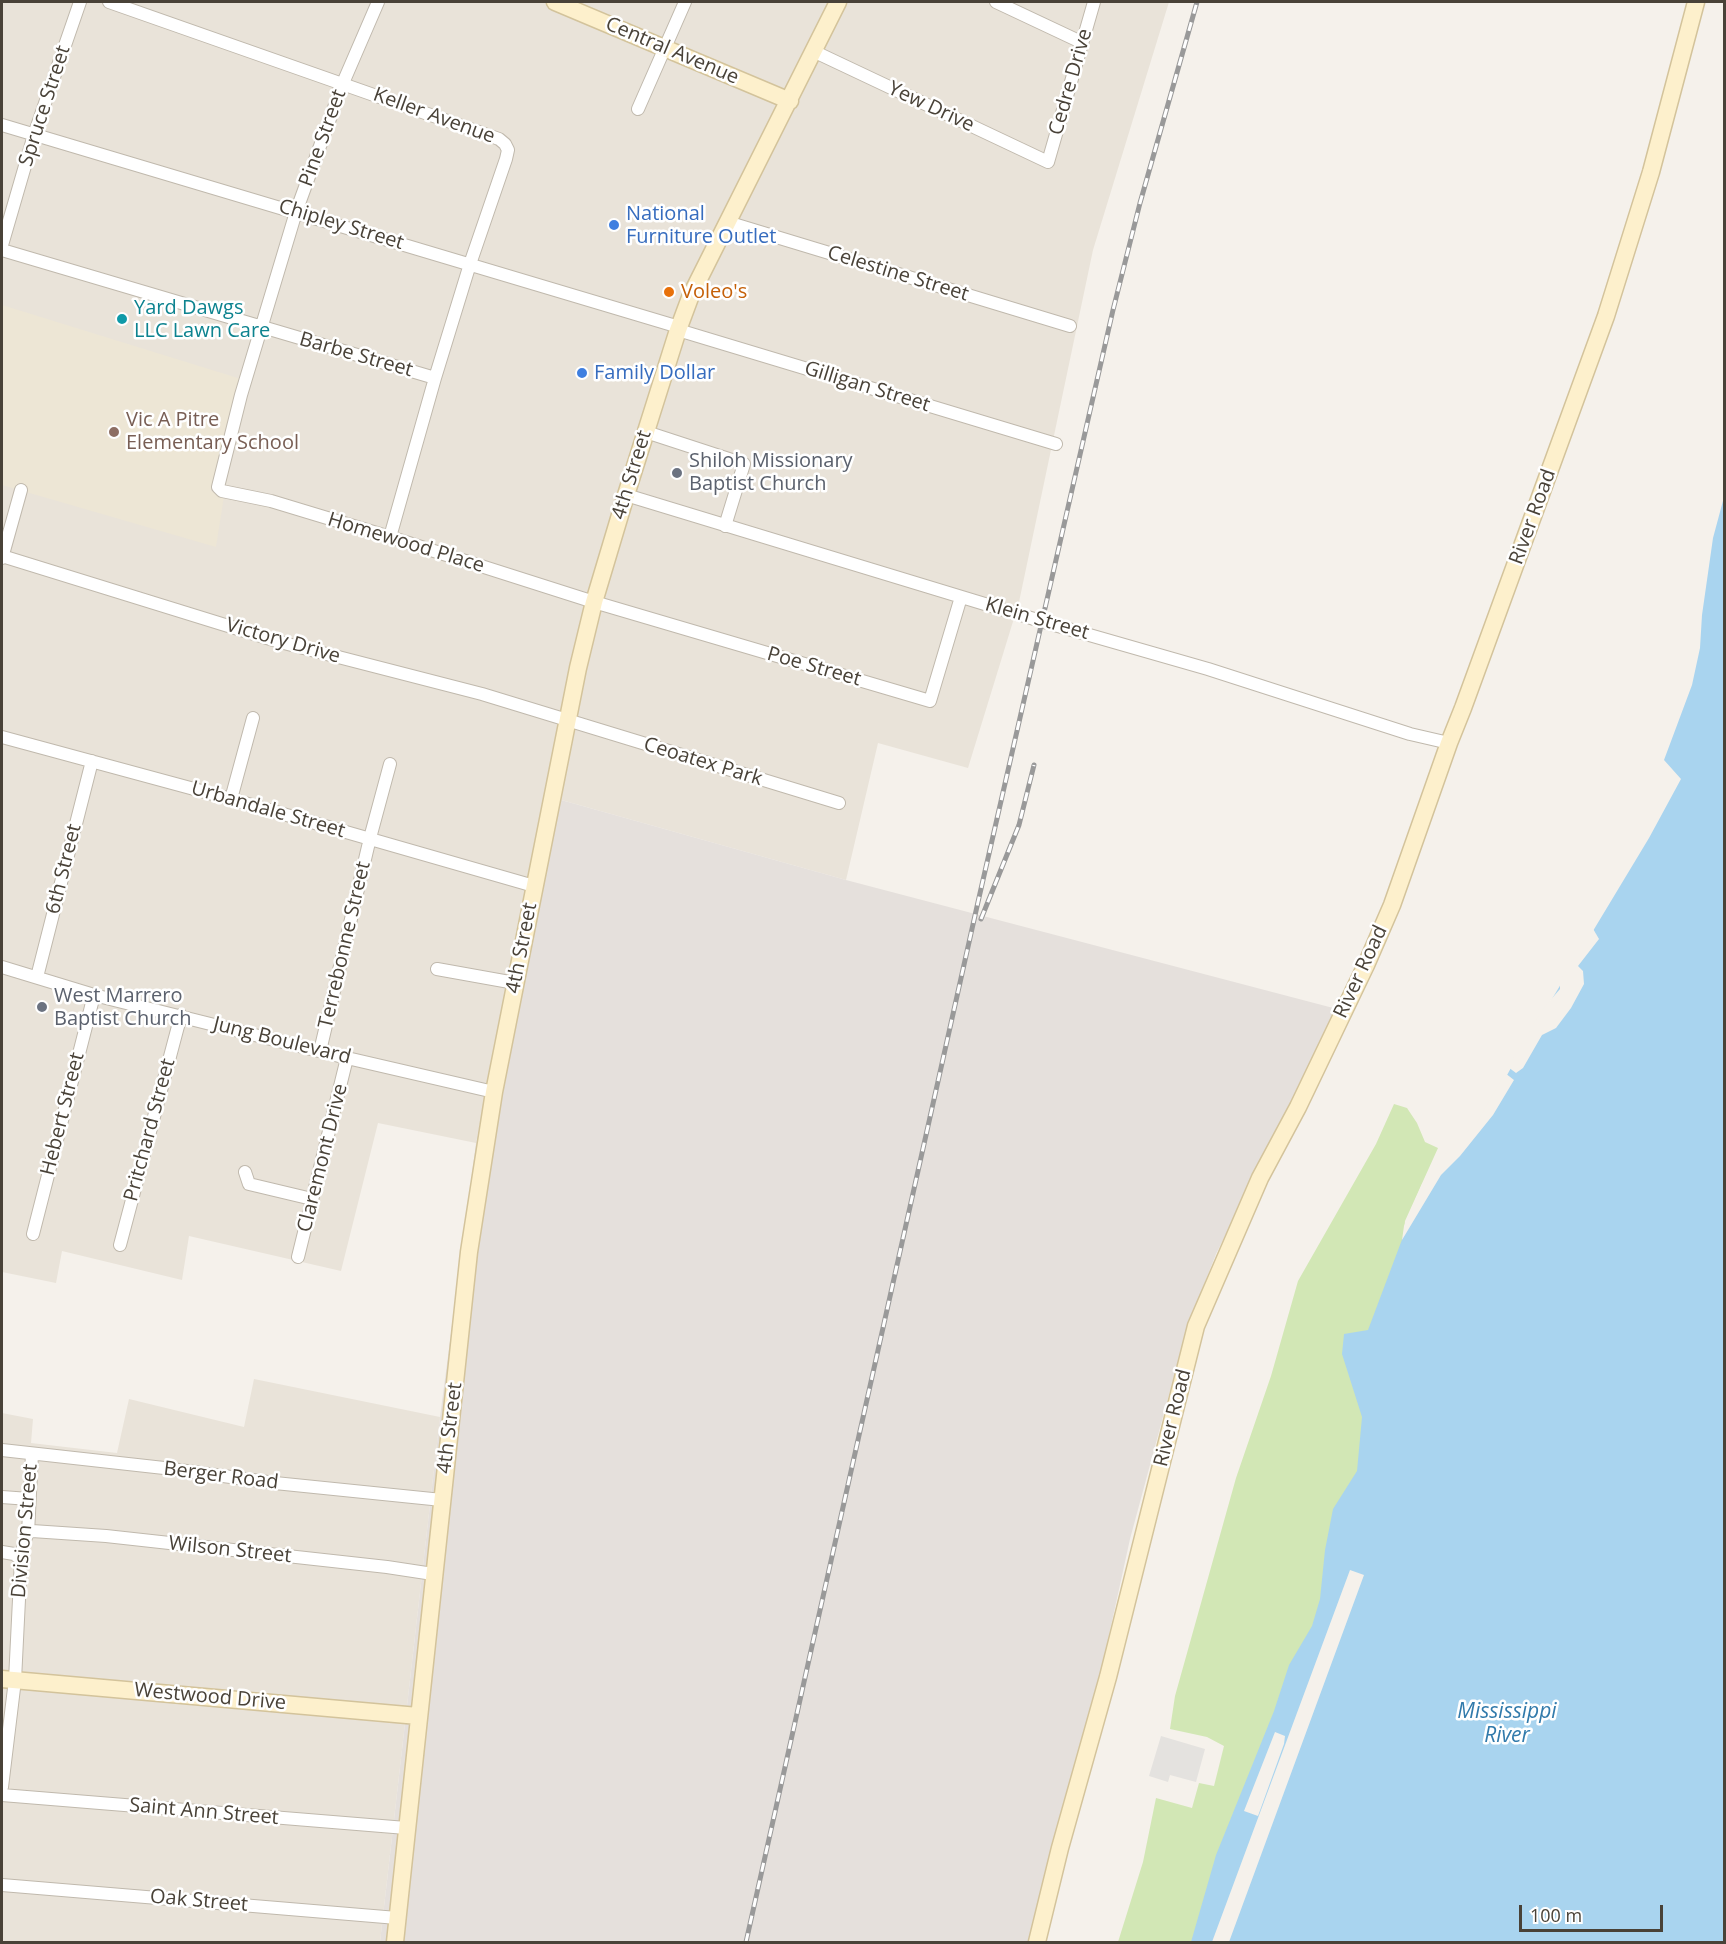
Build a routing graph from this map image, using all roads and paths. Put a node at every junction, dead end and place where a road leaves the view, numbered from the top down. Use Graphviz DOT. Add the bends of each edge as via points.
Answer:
graph roads {
  1 [pos="80,2"];
  2 [pos="109,2"];
  3 [pos="378,2"];
  4 [pos="555,2"];
  5 [pos="685,2"];
  6 [pos="838,2"];
  7 [pos="996,2"];
  8 [pos="1094,2"];
  9 [pos="1696,2"];
  10 [pos="1082,42"];
  11 [pos="665,48"];
  12 [pos="813,51"];
  13 [pos="343,82"];
  14 [pos="790,101"];
  15 [pos="638,109"];
  16 [pos="2,126"];
  17 [pos="34,135"];
  18 [pos="1048,162"];
  19 [pos="296,212"];
  20 [pos="727,222"];
  21 [pos="2,245"];
  22 [pos="2,250"];
  23 [pos="470,264"];
  24 [pos="1070,326"];
  25 [pos="262,328"];
  26 [pos="678,328"];
  27 [pos="435,378"];
  28 [pos="646,432"];
  29 [pos="1056,444"];
  30 [pos="218,487"];
  31 [pos="21,490"];
  32 [pos="626,495"];
  33 [pos="725,526"];
  34 [pos="390,537"];
  35 [pos="2,556"];
  36 [pos="961,597"];
  37 [pos="594,602"];
  38 [pos="253,718"];
  39 [pos="567,720"];
  40 [pos="2,737"];
  41 [pos="1449,743"];
  42 [pos="92,761"];
  43 [pos="390,764"];
  44 [pos="231,799"];
  45 [pos="839,803"];
  46 [pos="370,838"];
  47 [pos="534,886"];
  48 [pos="2,967"];
  49 [pos="437,969"];
  50 [pos="37,977"];
  51 [pos="515,983"];
  52 [pos="94,994"];
  53 [pos="181,1015"];
  54 [pos="320,1051"];
  55 [pos="347,1058"];
  56 [pos="494,1092"];
  57 [pos="245,1172"];
  58 [pos="312,1199"];
  59 [pos="33,1234"];
  60 [pos="120,1245"];
  61 [pos="298,1257"];
  62 [pos="2,1450"];
  63 [pos="32,1454"];
  64 [pos="2,1497"];
  65 [pos="29,1499"];
  66 [pos="441,1500"];
  67 [pos="28,1533"];
  68 [pos="2,1552"];
  69 [pos="21,1559"];
  70 [pos="433,1574"];
  71 [pos="8,1680"];
  72 [pos="418,1716"];
  73 [pos="2,1787"];
  74 [pos="2,1795"];
  75 [pos="406,1828"];
  76 [pos="2,1885"];
  77 [pos="397,1918"];
  78 [pos="395,1942"];
  79 [pos="1036,1942"];
  1 -- 17 [label="street, Spruce Street"];
  2 -- 13 [label="street, Keller Avenue"];
  3 -- 13 [label="street, Pine Street"];
  4 -- 11 [label="main road, Central Avenue"];
  5 -- 11 [label="street"];
  6 -- 12 [label="main road, 4th Street"];
  7 -- 10 [label="street"];
  8 -- 10 [label="street, Cedre Drive"];
  9 -- 41 [label="main road, River Road" via="1651,172 1606,316"];
  10 -- 18 [label="street, Cedre Drive"];
  11 -- 14 [label="main road, Central Avenue"];
  11 -- 15 [label="street"];
  12 -- 14 [label="main road, 4th Street"];
  12 -- 18 [label="street, Yew Drive"];
  13 -- 19 [label="street, Pine Street"];
  13 -- 23 [label="street, Keller Avenue" via="505,144 506,159"];
  14 -- 20 [label="main road, 4th Street"];
  16 -- 17 [label="street, Chipley Street"];
  17 -- 19 [label="street, Chipley Street"];
  17 -- 21 [label="street, Spruce Street"];
  19 -- 23 [label="street, Chipley Street"];
  19 -- 25 [label="street, Pine Street"];
  20 -- 24 [label="street, Celestine Street"];
  20 -- 26 [label="main road, 4th Street"];
  22 -- 25 [label="street, Barbe Street"];
  23 -- 26 [label="street, Chipley Street"];
  23 -- 27 [label="street, Keller Avenue"];
  25 -- 27 [label="street, Barbe Street"];
  25 -- 30 [label="street, Pine Street"];
  26 -- 28 [label="main road, 4th Street"];
  26 -- 29 [label="street, Gilligan Street"];
  27 -- 34 [label="street, Keller Avenue"];
  28 -- 32 [label="main road, 4th Street"];
  28 -- 33 [label="street" via="744,465"];
  30 -- 34 [label="street, Homewood Place"];
  31 -- 35 [label="street"];
  32 -- 33 [label="street, Klein Street"];
  32 -- 37 [label="main road, 4th Street"];
  33 -- 36 [label="street, Klein Street"];
  34 -- 37 [label="street, Homewood Place"];
  35 -- 39 [label="street, Victory Drive" via="280,642"];
  36 -- 37 [label="street, Poe Street" via="930,701"];
  36 -- 41 [label="street, Klein Street"];
  37 -- 39 [label="main road, 4th Street"];
  38 -- 44 [label="street"];
  39 -- 45 [label="street, Ceoatex Park"];
  39 -- 47 [label="main road, 4th Street"];
  40 -- 42 [label="street, Urbandale Street"];
  41 -- 79 [label="main road, River Road" via="1383,925 1298,1107 1260,1178 1196,1326 1110,1670"];
  42 -- 44 [label="street, Urbandale Street"];
  42 -- 50 [label="street, 6th Street"];
  43 -- 46 [label="street, Terrebonne Street"];
  44 -- 46 [label="street, Urbandale Street"];
  46 -- 47 [label="street, Urbandale Street"];
  46 -- 54 [label="street, Terrebonne Street"];
  47 -- 51 [label="main road, 4th Street"];
  48 -- 50 [label="street, Jung Boulevard"];
  49 -- 51 [label="street"];
  50 -- 52 [label="street, Jung Boulevard"];
  51 -- 56 [label="main road, 4th Street"];
  52 -- 53 [label="street, Jung Boulevard"];
  52 -- 59 [label="street, Hebert Street"];
  53 -- 54 [label="street, Jung Boulevard"];
  53 -- 60 [label="street, Pritchard Street"];
  54 -- 55 [label="street, Jung Boulevard"];
  55 -- 56 [label="street, Jung Boulevard"];
  55 -- 58 [label="street, Claremont Drive"];
  56 -- 66 [label="main road, 4th Street" via="469,1252"];
  57 -- 58 [label="street" via="249,1184"];
  58 -- 61 [label="street, Claremont Drive"];
  62 -- 63 [label="street, Berger Road"];
  63 -- 65 [label="street, Division Street"];
  63 -- 66 [label="street, Berger Road"];
  64 -- 65 [label="street"];
  65 -- 67 [label="street, Division Street"];
  66 -- 70 [label="main road, 4th Street"];
  67 -- 69 [label="street, Division Street"];
  67 -- 70 [label="street, Wilson Street" via="106,1536"];
  68 -- 69 [label="street"];
  69 -- 71 [label="street, Division Street"];
  70 -- 72 [label="main road, 4th Street"];
  71 -- 72 [label="main road, Westwood Drive"];
  71 -- 73 [label="street, Division Street"];
  72 -- 75 [label="main road, 4th Street"];
  74 -- 75 [label="street, Saint Ann Street"];
  75 -- 77 [label="main road, 4th Street"];
  76 -- 77 [label="street, Oak Street"];
  77 -- 78 [label="main road, 4th Street"];
}
